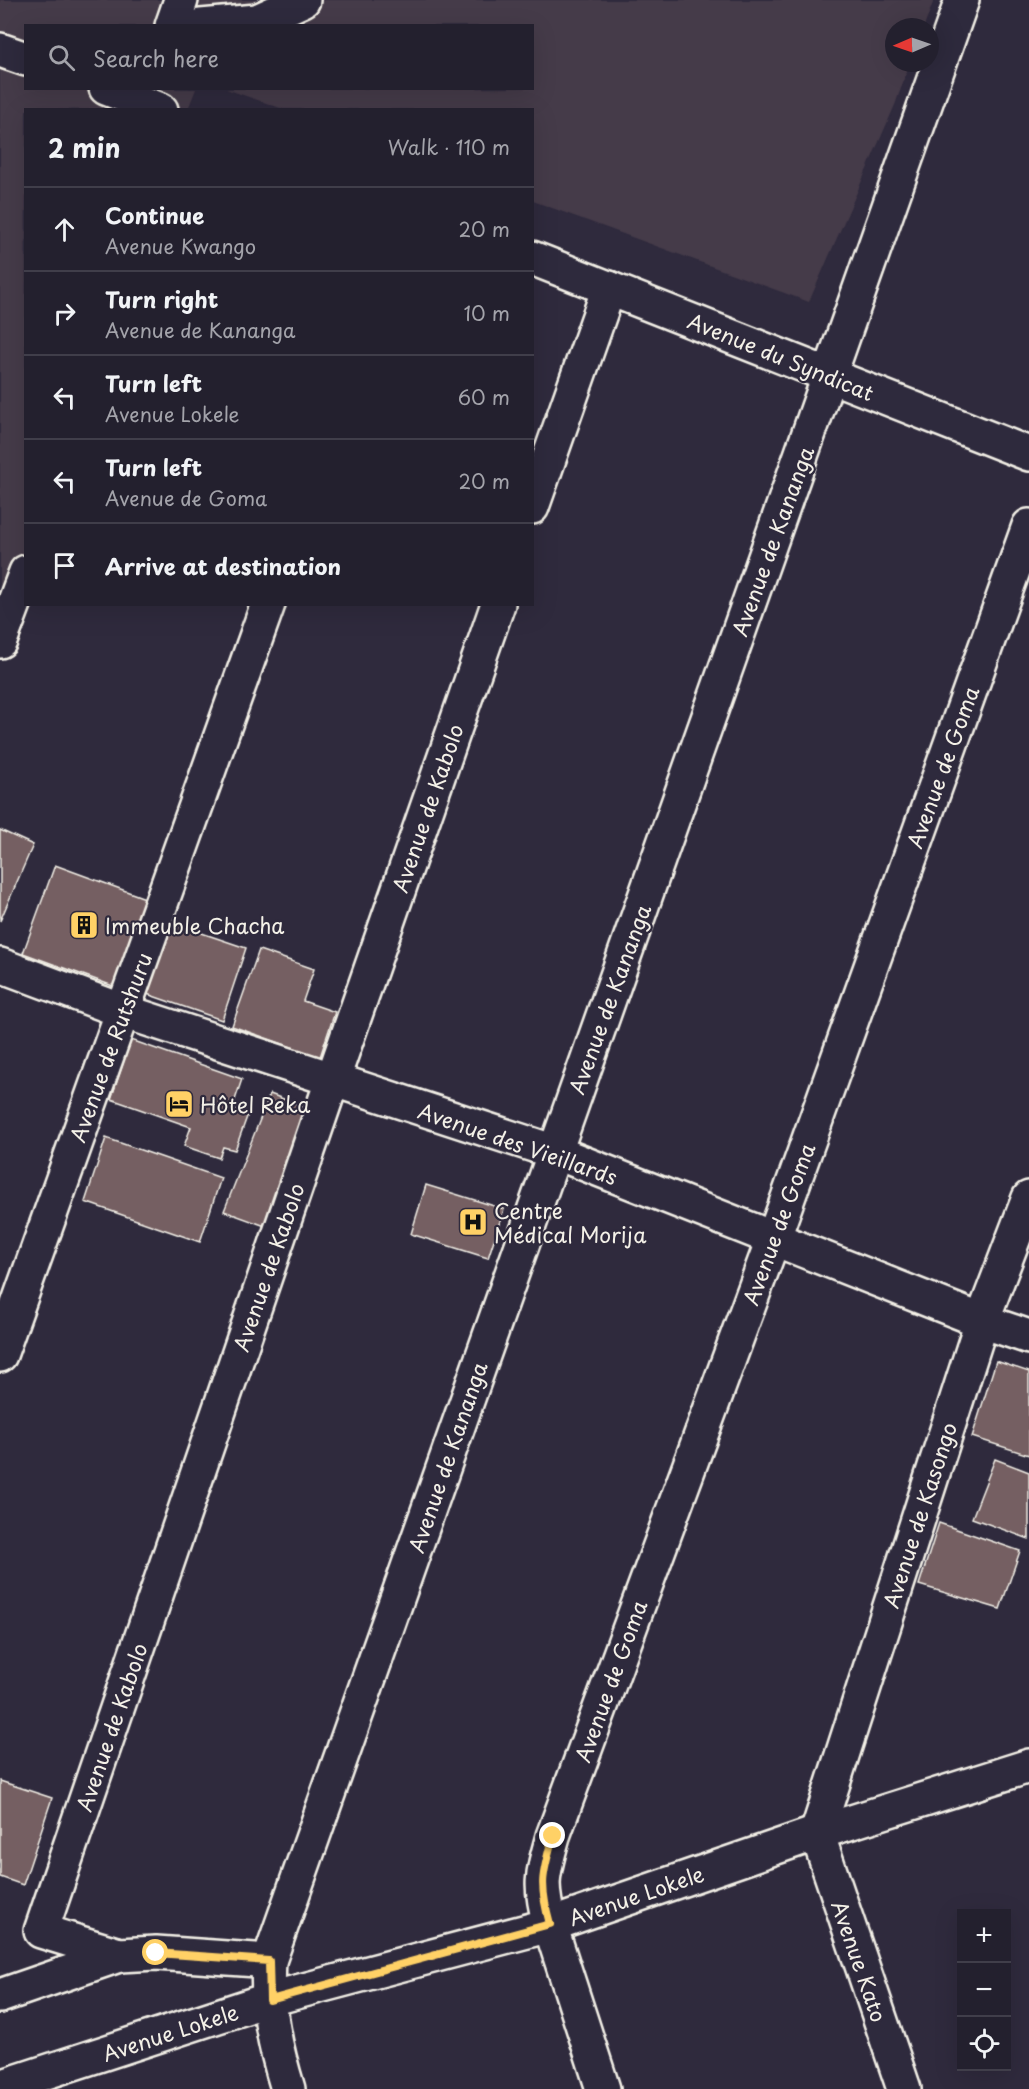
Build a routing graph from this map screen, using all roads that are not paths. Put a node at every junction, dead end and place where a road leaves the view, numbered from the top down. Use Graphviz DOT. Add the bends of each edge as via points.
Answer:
graph roads {
  1 [pos="181,0"];
  2 [pos="303,0"];
  3 [pos="962,0"];
  4 [pos="173,24"];
  5 [pos="223,24"];
  6 [pos="0,50"];
  7 [pos="24,59"];
  8 [pos="114,90"];
  9 [pos="151,100"];
  10 [pos="534,259"];
  11 [pos="609,288"];
  12 [pos="830,376"];
  13 [pos="1029,454"];
  14 [pos="534,501"];
  15 [pos="1029,526"];
  16 [pos="24,577"];
  17 [pos="267,606"];
  18 [pos="497,606"];
  19 [pos="0,641"];
  20 [pos="0,965"];
  21 [pos="123,1011"];
  22 [pos="332,1081"];
  23 [pos="555,1152"];
  24 [pos="1029,1198"];
  25 [pos="774,1237"];
  26 [pos="982,1321"];
  27 [pos="1029,1338"];
  28 [pos="0,1355"];
  29 [pos="1029,1766"];
  30 [pos="817,1833"];
  31 [pos="550,1924"];
  32 [pos="119,1955"];
  33 [pos="269,1961"];
  34 [pos="0,1996"];
  35 [pos="270,2000"];
  36 [pos="0,2087"];
  37 [pos="288,2089"];
  38 [pos="603,2089"];
  39 [pos="904,2089"];
  1 -- 4 [label="street"];
  2 -- 5 [label="street" via="257,21"];
  3 -- 12 [label="street, Avenue de Kananga"];
  6 -- 7 [label="street"];
  8 -- 9 [label="street"];
  10 -- 11 [label="street, Avenue du Syndicat"];
  11 -- 12 [label="street, Avenue du Syndicat"];
  11 -- 14 [label="street"];
  12 -- 13 [label="street, Avenue du Syndicat"];
  12 -- 23 [label="street, Avenue de Kananga"];
  15 -- 25 [label="street, Avenue de Goma"];
  16 -- 19 [label="street"];
  17 -- 21 [label="street, Avenue de Rutshuru"];
  18 -- 22 [label="street, Avenue de Kabolo"];
  20 -- 21 [label="street, Avenue des Vieillards"];
  21 -- 22 [label="street, Avenue des Vieillards"];
  21 -- 28 [label="street, Avenue de Rutshuru"];
  22 -- 23 [label="street, Avenue des Vieillards"];
  22 -- 32 [label="street, Avenue de Kabolo" via="41,1931"];
  23 -- 25 [label="street, Avenue des Vieillards"];
  23 -- 33 [label="street, Avenue de Kananga"];
  24 -- 26 [label="street, Avenue de Kasongo"];
  25 -- 26 [label="street, Avenue des Vieillards"];
  25 -- 31 [label="street, Avenue de Goma" via="553,1836 542,1876"];
  26 -- 27 [label="street, Avenue des Vieillards"];
  26 -- 30 [label="street, Avenue de Kasongo"];
  29 -- 30 [label="street, Avenue Lokele"];
  30 -- 31 [label="street, Avenue Lokele"];
  30 -- 39 [label="street, Avenue Kato"];
  31 -- 35 [label="street, Avenue Lokele"];
  31 -- 38 [label="street, Avenue de Goma"];
  32 -- 33 [label="street" via="156,1953"];
  32 -- 34 [label="street"];
  33 -- 35 [label="street, Avenue de Kananga"];
  35 -- 36 [label="street, Avenue Lokele"];
  35 -- 37 [label="street, Avenue de Kananga" via="273,2035"];
}
